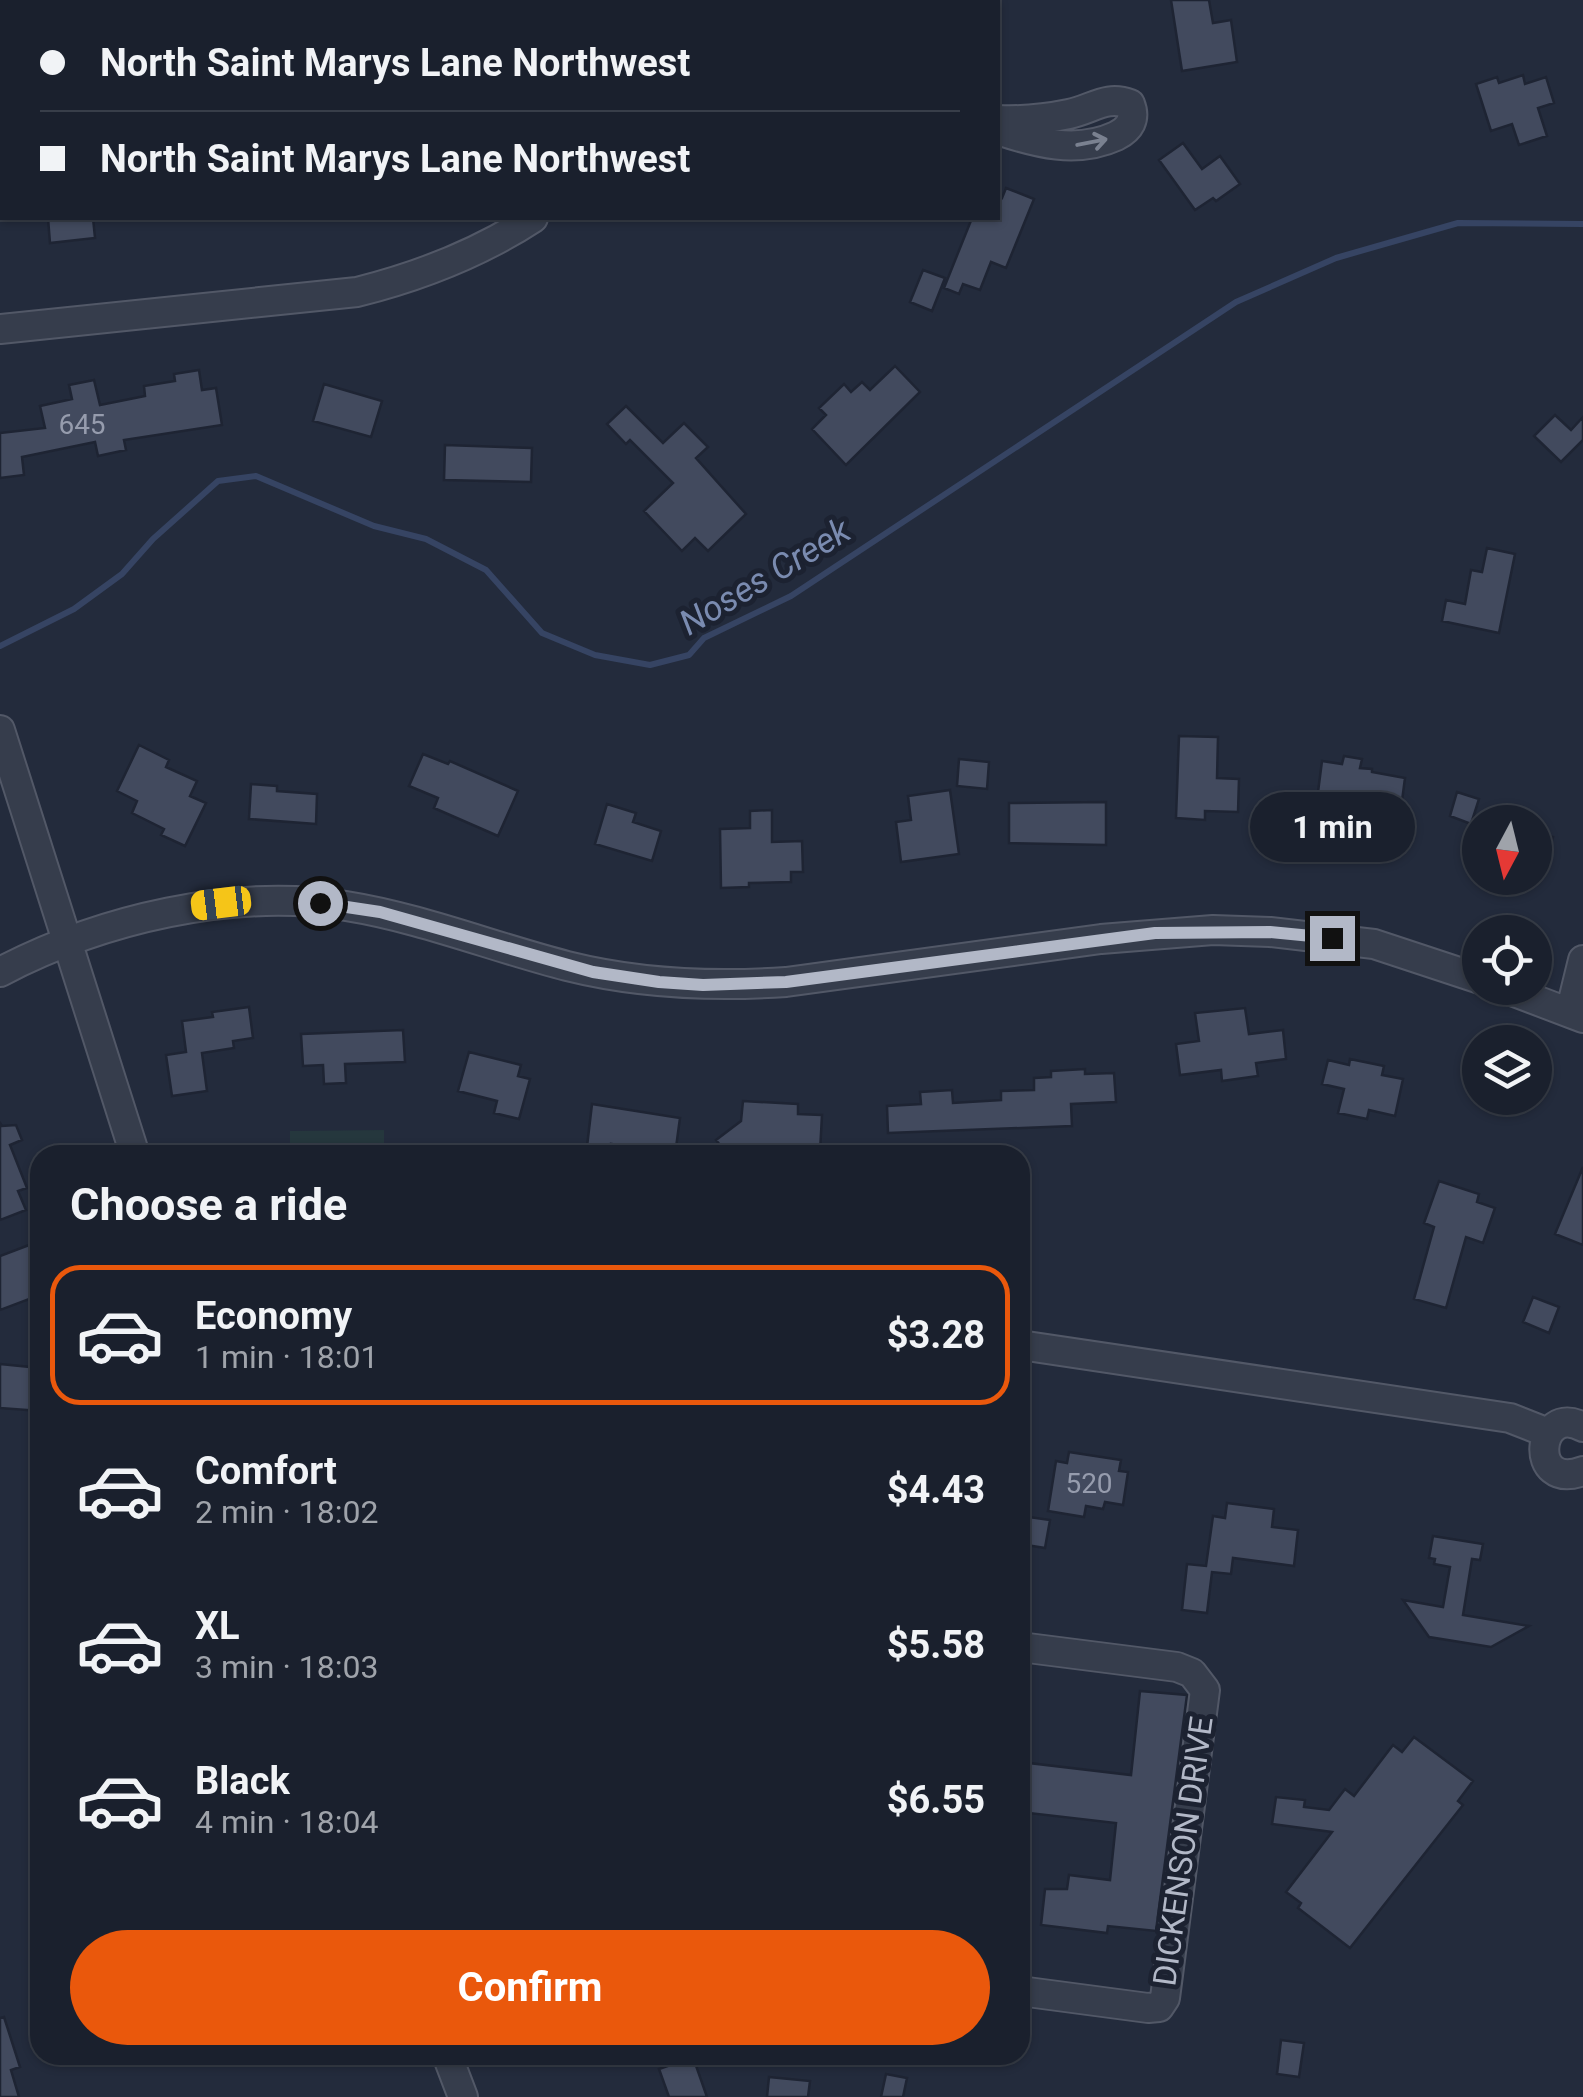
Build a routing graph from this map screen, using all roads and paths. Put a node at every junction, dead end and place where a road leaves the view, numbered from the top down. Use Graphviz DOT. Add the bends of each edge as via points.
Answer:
graph roads {
  1 [pos="1000,120"];
  2 [pos="1000,131"];
  3 [pos="530,220"];
  4 [pos="0,330"];
  5 [pos="0,730"];
  6 [pos="68,944"];
  7 [pos="1583,960"];
  8 [pos="0,972"];
  9 [pos="1462,972"];
  10 [pos="1548,1005"];
  11 [pos="1577,1016"];
  12 [pos="133,1145"];
  13 [pos="1030,1347"];
  14 [pos="1583,1427"];
  15 [pos="1548,1433"];
  16 [pos="1583,1471"];
  17 [pos="1030,1648"];
  18 [pos="1030,1993"];
  19 [pos="451,2065"];
  20 [pos="463,2097"];
  2 -- 1 [label="street, one-way" via="1047,144 1101,142 1123,132 1133,110 1109,99 1050,118"];
  3 -- 4 [label="street" via="464,257 357,292"];
  5 -- 6 [label="street"];
  6 -- 8 [label="street"];
  6 -- 9 [label="street" via="199,906 296,900 380,912 566,966 659,982 786,982 1213,930 1374,944"];
  6 -- 12 [label="street"];
  7 -- 11 [label="street"];
  10 -- 11 [label="street"];
  13 -- 15 [label="street" via="1510,1418"];
  14 -- 15 [label="street" via="1560,1424"];
  15 -- 16 [label="street" via="1546,1462 1572,1476"];
  17 -- 18 [label="street, DICKENSON DRIVE" via="1177,1667 1205,1690 1165,1998 1148,2008"];
  19 -- 20 [label="street"];
}
